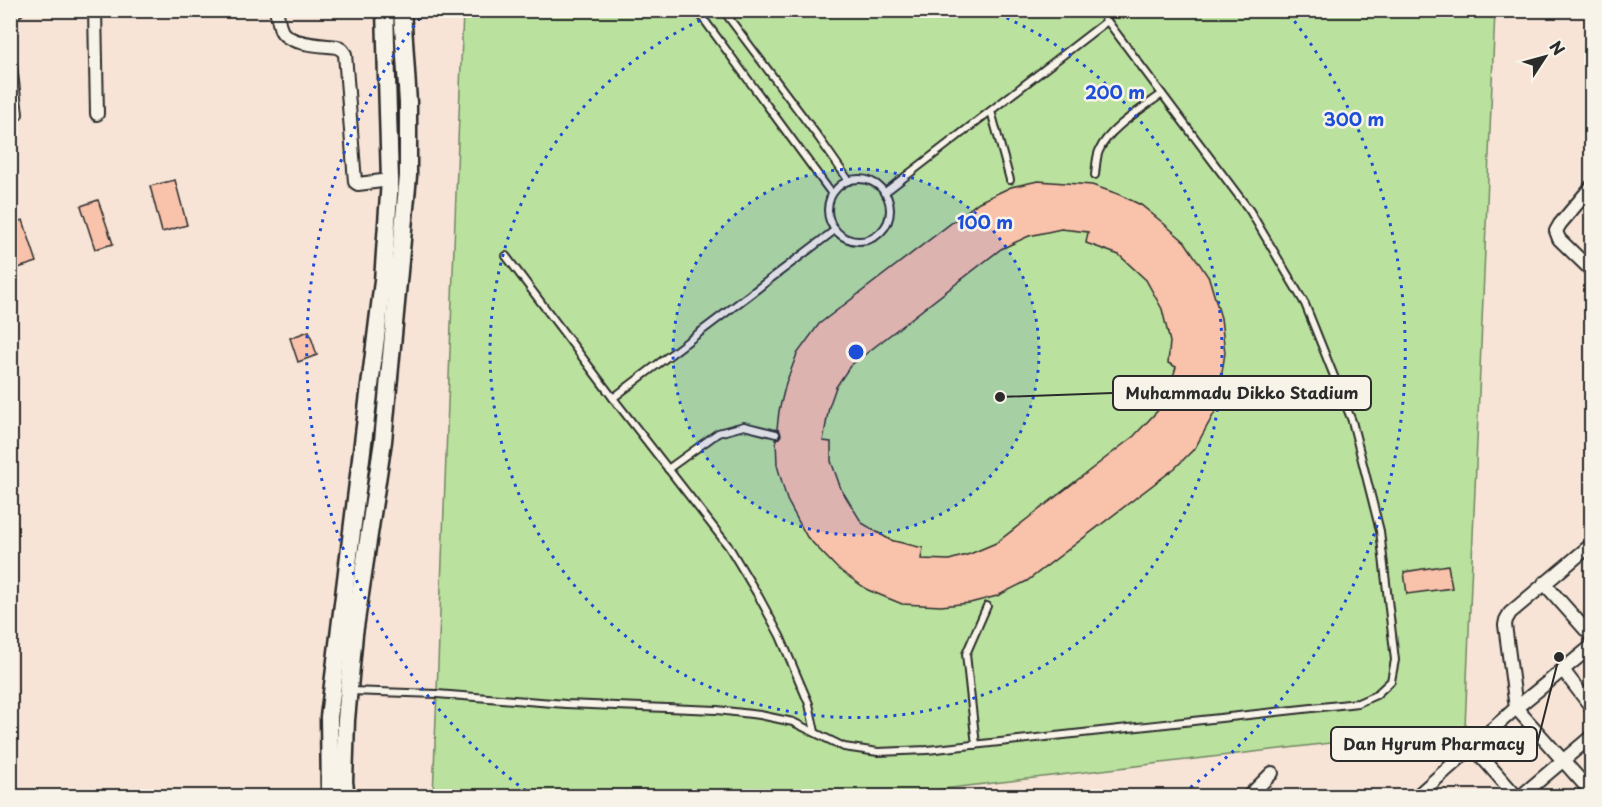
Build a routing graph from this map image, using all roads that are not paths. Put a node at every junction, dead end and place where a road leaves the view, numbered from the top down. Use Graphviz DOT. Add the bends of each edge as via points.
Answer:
graph roads {
  1 [pos="17,10"];
  2 [pos="95,10"];
  3 [pos="276,10"];
  4 [pos="385,10"];
  5 [pos="402,10"];
  6 [pos="697,10"];
  7 [pos="723,10"];
  8 [pos="1099,10"];
  9 [pos="10,13"];
  10 [pos="1107,21"];
  11 [pos="10,66"];
  12 [pos="1162,94"];
  13 [pos="991,111"];
  14 [pos="16,114"];
  15 [pos="97,114"];
  16 [pos="1095,175"];
  17 [pos="390,180"];
  18 [pos="1010,180"];
  19 [pos="849,181"];
  20 [pos="1592,186"];
  21 [pos="884,193"];
  22 [pos="832,194"];
  23 [pos="835,230"];
  24 [pos="506,256"];
  25 [pos="1592,271"];
  26 [pos="613,398"];
  27 [pos="776,434"];
  28 [pos="668,469"];
  29 [pos="1592,544"];
  30 [pos="1544,583"];
  31 [pos="987,606"];
  32 [pos="1592,637"];
  33 [pos="1592,646"];
  34 [pos="1563,670"];
  35 [pos="349,691"];
  36 [pos="1516,708"];
  37 [pos="1592,708"];
  38 [pos="815,732"];
  39 [pos="1592,735"];
  40 [pos="976,745"];
  41 [pos="1473,747"];
  42 [pos="1564,760"];
  43 [pos="1272,773"];
  44 [pos="1592,793"];
  45 [pos="330,796"];
  46 [pos="346,796"];
  47 [pos="1250,796"];
  48 [pos="1417,796"];
  49 [pos="1516,796"];
  50 [pos="1521,796"];
  1 -- 9 [label="street"];
  2 -- 15 [label="street"];
  3 -- 17 [label="street" via="286,36 337,47 345,54 355,182"];
  4 -- 17 [label="main road"];
  5 -- 35 [label="main road" via="408,176 383,441"];
  6 -- 22 [label="lane"];
  7 -- 19 [label="lane"];
  8 -- 10 [label="lane"];
  10 -- 12 [label="lane"];
  10 -- 13 [label="lane"];
  11 -- 14 [label="street"];
  12 -- 16 [label="lane" via="1110,134 1099,151"];
  12 -- 40 [label="lane" via="1250,211 1305,304 1352,421 1380,531 1395,660 1391,681 1376,695 1358,703"];
  13 -- 18 [label="lane"];
  13 -- 21 [label="lane"];
  17 -- 45 [label="main road" via="383,281 328,717"];
  19 -- 21 [label="lane" via="865,180"];
  19 -- 22 [label="lane"];
  20 -- 25 [label="street" via="1556,231 1559,239"];
  21 -- 23 [label="lane" via="889,216 876,236 855,241"];
  22 -- 23 [label="lane" via="828,209"];
  23 -- 26 [label="lane"];
  24 -- 26 [label="lane"];
  26 -- 28 [label="lane"];
  27 -- 28 [label="lane" via="744,426 718,433"];
  28 -- 38 [label="lane" via="729,547 759,597 809,704"];
  29 -- 30 [label="street"];
  30 -- 32 [label="street"];
  30 -- 36 [label="street" via="1506,620"];
  31 -- 40 [label="lane" via="966,654"];
  33 -- 34 [label="street"];
  34 -- 36 [label="street"];
  34 -- 37 [label="street"];
  35 -- 38 [label="lane" via="717,710 793,722"];
  35 -- 46 [label="main road"];
  36 -- 41 [label="street"];
  36 -- 42 [label="street"];
  38 -- 40 [label="lane" via="844,747 878,752"];
  39 -- 42 [label="street"];
  41 -- 48 [label="street"];
  41 -- 49 [label="street"];
  42 -- 44 [label="street"];
  42 -- 50 [label="street"];
  43 -- 47 [label="street"];
}
